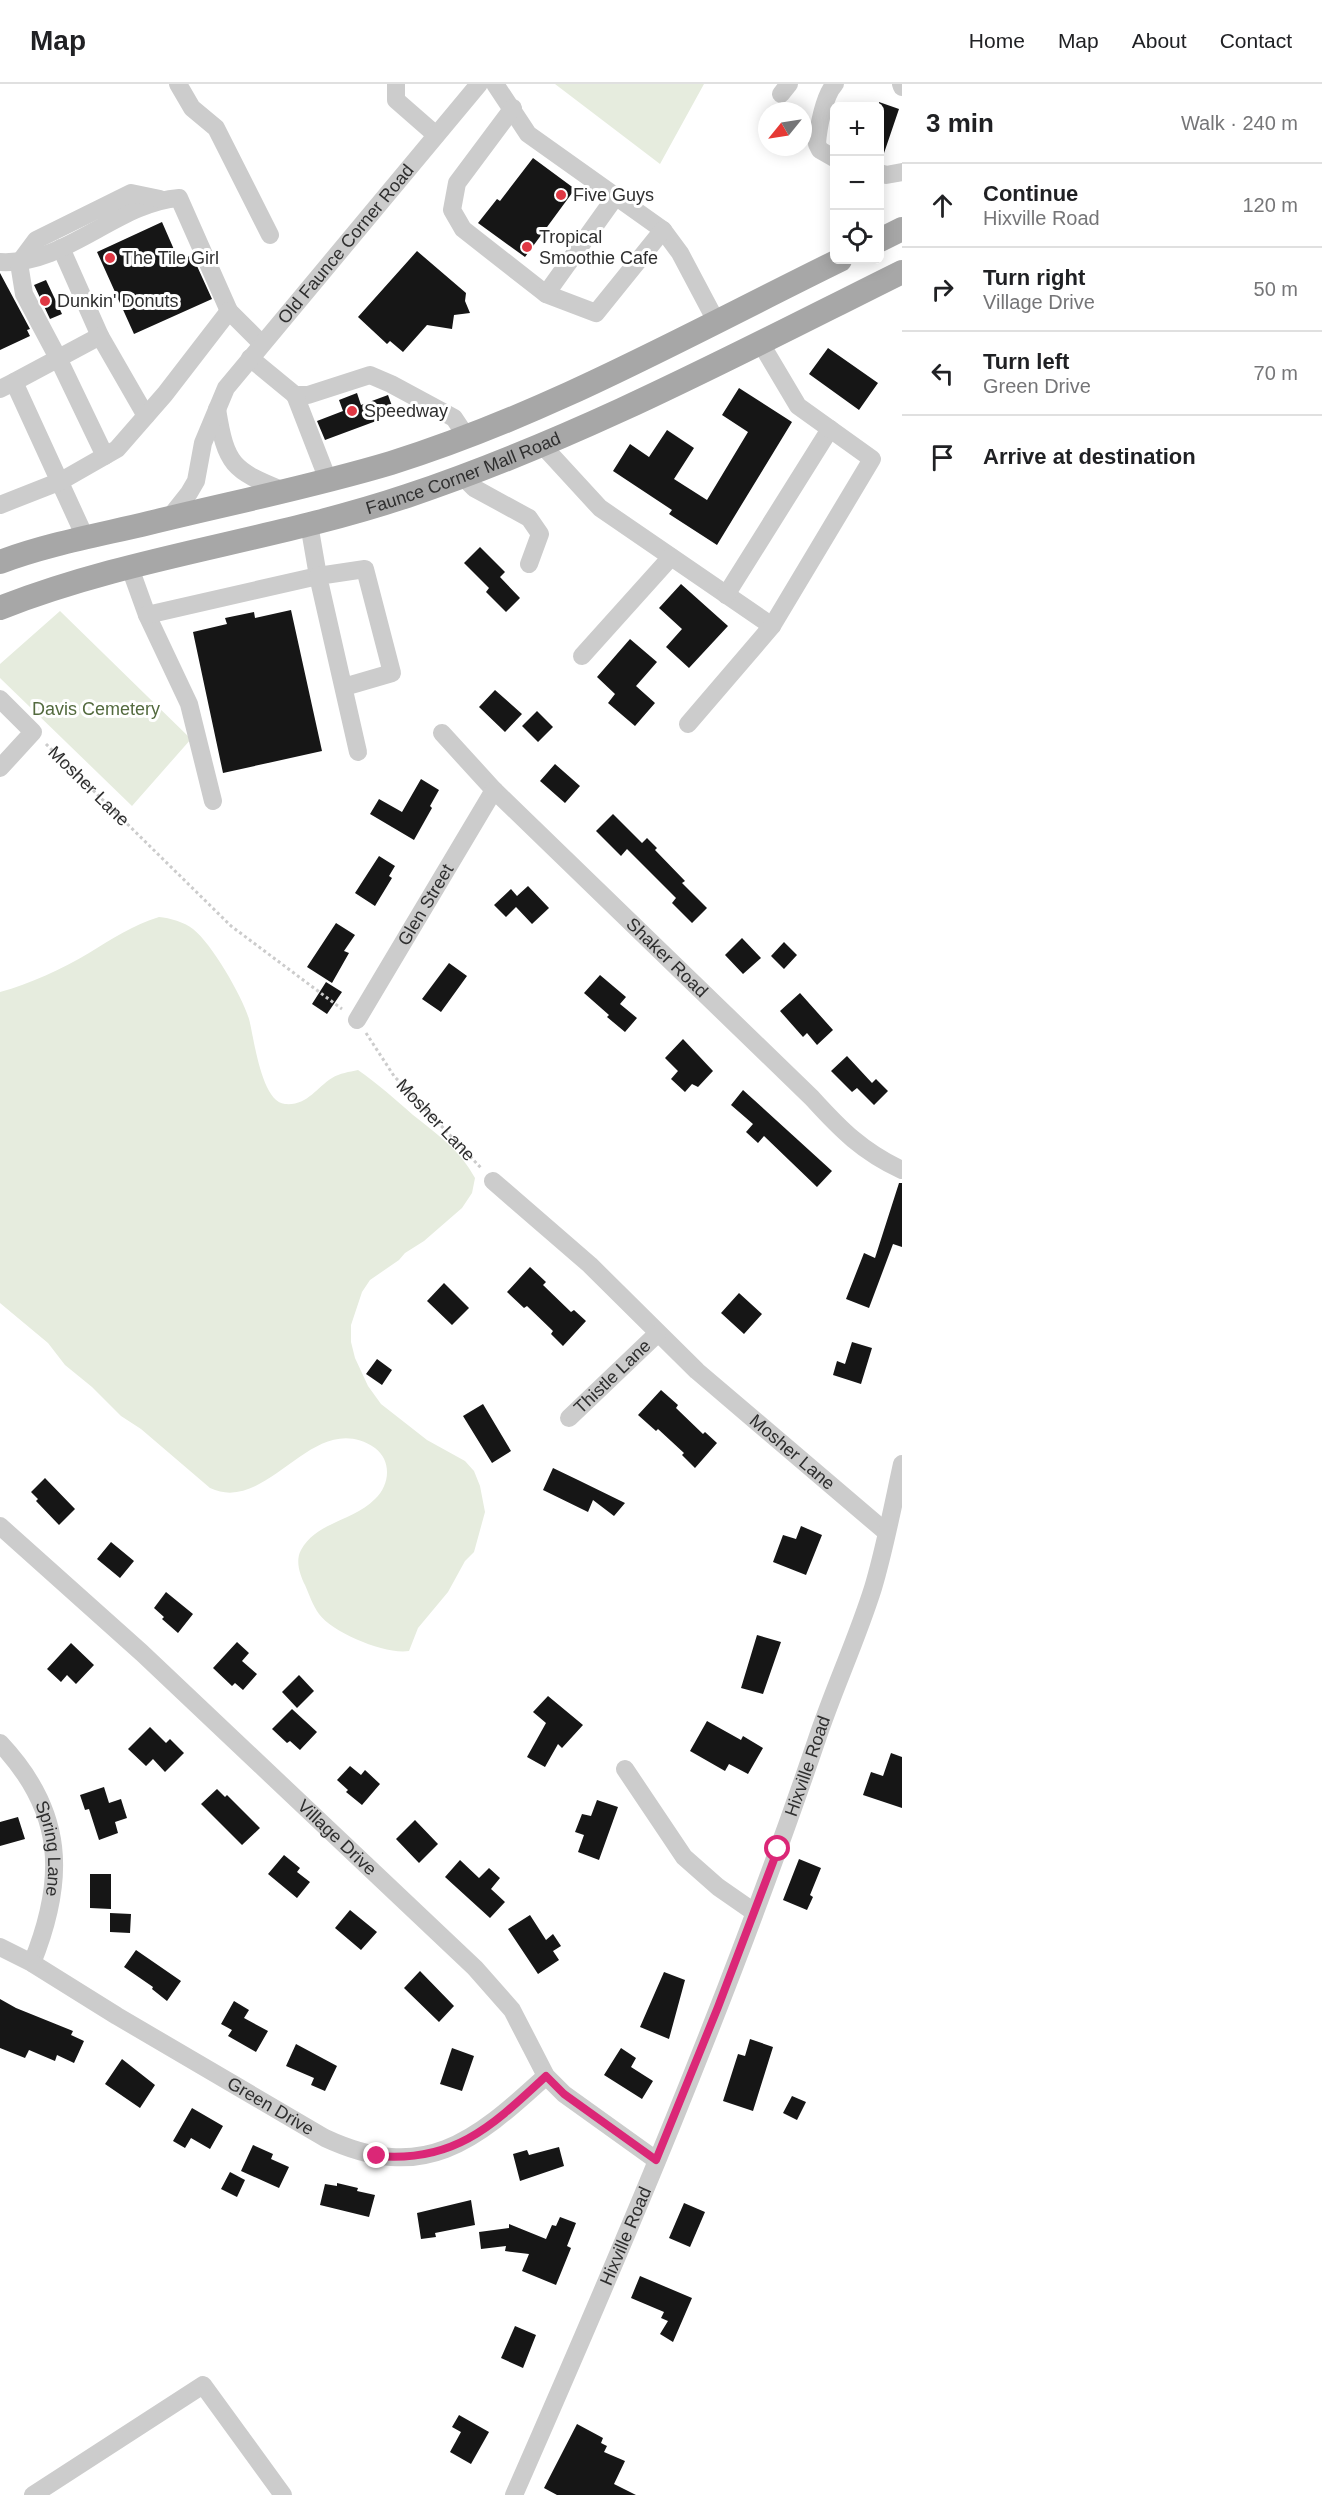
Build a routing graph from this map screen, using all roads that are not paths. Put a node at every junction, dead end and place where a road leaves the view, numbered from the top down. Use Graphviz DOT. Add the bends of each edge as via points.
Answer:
graph roads {
  1 [pos="178,84"];
  2 [pos="396,84"];
  3 [pos="479,84"];
  4 [pos="495,84"];
  5 [pos="835,84"];
  6 [pos="513,108"];
  7 [pos="436,135"];
  8 [pos="830,156"];
  9 [pos="902,172"];
  10 [pos="884,175"];
  11 [pos="616,196"];
  12 [pos="160,199"];
  13 [pos="902,229"];
  14 [pos="663,230"];
  15 [pos="270,235"];
  16 [pos="884,238"];
  17 [pos="61,248"];
  18 [pos="0,262"];
  19 [pos="19,263"];
  20 [pos="832,264"];
  21 [pos="902,272"];
  22 [pos="546,294"];
  23 [pos="230,311"];
  24 [pos="716,321"];
  25 [pos="100,336"];
  26 [pos="760,342"];
  27 [pos="262,344"];
  28 [pos="58,358"];
  29 [pos="250,358"];
  30 [pos="7,386"];
  31 [pos="295,395"];
  32 [pos="216,407"];
  33 [pos="146,416"];
  34 [pos="830,429"];
  35 [pos="466,436"];
  36 [pos="543,446"];
  37 [pos="105,456"];
  38 [pos="463,477"];
  39 [pos="328,480"];
  40 [pos="61,481"];
  41 [pos="284,491"];
  42 [pos="0,505"];
  43 [pos="170,517"];
  44 [pos="309,524"];
  45 [pos="85,537"];
  46 [pos="671,557"];
  47 [pos="0,562"];
  48 [pos="529,564"];
  49 [pos="129,565"];
  50 [pos="318,576"];
  51 [pos="726,595"];
  52 [pos="0,608"];
  53 [pos="147,615"];
  54 [pos="772,627"];
  55 [pos="582,656"];
  56 [pos="344,687"];
  57 [pos="0,699"];
  58 [pos="688,724"];
  59 [pos="441,733"];
  60 [pos="358,752"];
  61 [pos="0,768"];
  62 [pos="494,790"];
  63 [pos="213,801"];
  64 [pos="357,1020"];
  65 [pos="902,1170"];
  66 [pos="493,1181"];
  67 [pos="657,1334"];
  68 [pos="569,1418"];
  69 [pos="902,1464"];
  70 [pos="0,1526"];
  71 [pos="886,1532"];
  72 [pos="0,1743"];
  73 [pos="625,1769"];
  74 [pos="754,1912"];
  75 [pos="0,1947"];
  76 [pos="32,1964"];
  77 [pos="546,2076"];
  78 [pos="656,2160"];
  79 [pos="33,2495"];
  80 [pos="283,2495"];
  81 [pos="514,2495"];
  1 -- 15 [label="street" via="192,108 216,128"];
  2 -- 7 [label="street" via="396,100"];
  3 -- 7 [label="street, Old Faunce Corner Road"];
  4 -- 6 [label="street"];
  5 -- 8 [label="street" via="826,102 817,144"];
  6 -- 11 [label="street" via="528,134"];
  6 -- 22 [label="street" via="457,183 452,210 464,229"];
  7 -- 27 [label="street, Old Faunce Corner Road"];
  9 -- 10 [label="street"];
  11 -- 14 [label="street"];
  11 -- 22 [label="street"];
  12 -- 17 [label="street"];
  12 -- 19 [label="street" via="131,194 36,240"];
  12 -- 23 [label="street" via="180,198"];
  13 -- 16 [label="main road"];
  14 -- 22 [label="street" via="596,313"];
  14 -- 24 [label="street" via="680,253"];
  17 -- 19 [label="street"];
  17 -- 25 [label="street"];
  18 -- 19 [label="street"];
  19 -- 28 [label="street" via="24,294"];
  20 -- 24 [label="main road, Faunce Corner Mall Road"];
  21 -- 26 [label="main road, Faunce Corner Mall Road"];
  23 -- 27 [label="street"];
  23 -- 33 [label="street"];
  24 -- 35 [label="main road, Faunce Corner Mall Road" via="578,389"];
  25 -- 28 [label="street"];
  25 -- 33 [label="street"];
  26 -- 34 [label="street" via="798,406"];
  26 -- 36 [label="main road, Faunce Corner Mall Road"];
  27 -- 29 [label="street, Old Faunce Corner Road"];
  28 -- 30 [label="street"];
  28 -- 37 [label="street"];
  29 -- 31 [label="street"];
  29 -- 32 [label="street, Old Faunce Corner Road"];
  30 -- 40 [label="street"];
  31 -- 35 [label="street" via="308,395 370,375 454,418"];
  31 -- 39 [label="street"];
  32 -- 41 [label="street" via="224,447 234,465 246,475"];
  32 -- 43 [label="street, Old Faunce Corner Road" via="203,443 196,481"];
  33 -- 37 [label="street" via="117,449"];
  34 -- 51 [label="street"];
  34 -- 54 [label="street" via="872,459"];
  35 -- 39 [label="main road, Faunce Corner Mall Road"];
  36 -- 38 [label="main road, Faunce Corner Mall Road"];
  36 -- 46 [label="street" via="600,508"];
  37 -- 40 [label="street"];
  38 -- 44 [label="main road, Faunce Corner Mall Road"];
  38 -- 48 [label="street" via="474,488 529,518 540,534"];
  39 -- 41 [label="main road, Faunce Corner Mall Road"];
  40 -- 42 [label="street"];
  40 -- 45 [label="street"];
  41 -- 43 [label="main road, Faunce Corner Mall Road"];
  43 -- 45 [label="main road, Faunce Corner Mall Road"];
  44 -- 49 [label="main road, Faunce Corner Mall Road"];
  44 -- 50 [label="street"];
  45 -- 47 [label="main road, Faunce Corner Mall Road"];
  46 -- 51 [label="street"];
  46 -- 55 [label="street"];
  49 -- 52 [label="main road, Faunce Corner Mall Road"];
  49 -- 53 [label="street"];
  50 -- 53 [label="street"];
  50 -- 56 [label="street"];
  50 -- 56 [label="street" via="365,569 392,673"];
  51 -- 54 [label="street"];
  53 -- 63 [label="street" via="189,704"];
  54 -- 58 [label="street"];
  56 -- 60 [label="street"];
  57 -- 61 [label="street, Mosher Lane" via="33,732"];
  59 -- 62 [label="street, Shaker Road"];
  62 -- 64 [label="street, Glen Street"];
  62 -- 65 [label="street, Shaker Road" via="845,1134 869,1153"];
  66 -- 67 [label="street, Mosher Lane" via="590,1265"];
  67 -- 68 [label="street, Thistle Lane"];
  67 -- 71 [label="street, Mosher Lane"];
  69 -- 71 [label="street, Hixville Road"];
  70 -- 77 [label="street, Village Drive" via="142,1653 480,1973 512,2010"];
  71 -- 74 [label="street, Hixville Road" via="870,1597"];
  72 -- 76 [label="street, Spring Lane" via="36,1792 55,1860 52,1901"];
  73 -- 74 [label="street" via="684,1857"];
  74 -- 78 [label="street, Hixville Road"];
  75 -- 76 [label="street, Green Drive"];
  76 -- 77 [label="street, Green Drive" via="324,2138 377,2156 426,2155 459,2144 503,2115"];
  77 -- 78 [label="street, Village Drive" via="564,2094"];
  78 -- 81 [label="street, Hixville Road"];
  79 -- 80 [label="street" via="204,2385"];
}
